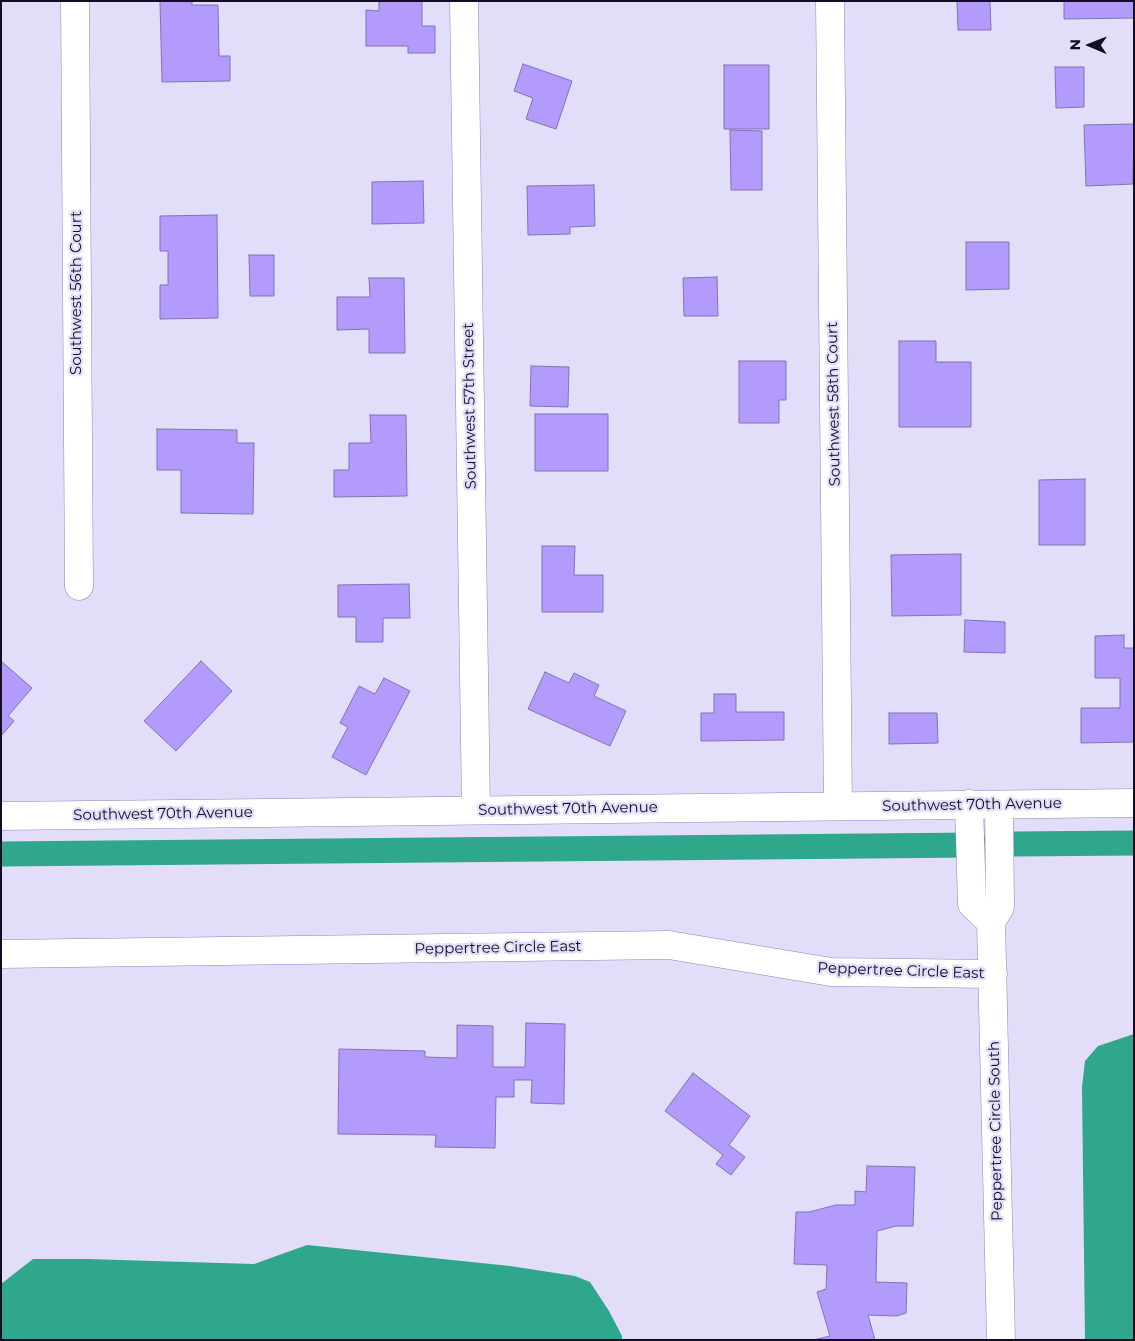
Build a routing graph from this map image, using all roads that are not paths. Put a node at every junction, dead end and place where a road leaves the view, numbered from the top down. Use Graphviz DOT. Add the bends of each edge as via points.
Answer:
graph roads {
  1 [pos="75,1"];
  2 [pos="464,1"];
  3 [pos="830,1"];
  4 [pos="79,586"];
  5 [pos="1134,802"];
  6 [pos="968,804"];
  7 [pos="999,805"];
  8 [pos="838,806"];
  9 [pos="476,810"];
  10 [pos="1,816"];
  11 [pos="991,922"];
  12 [pos="1,954"];
  13 [pos="993,974"];
  14 [pos="1001,1340"];
  1 -- 4 [label="street, Southwest 56th Court"];
  2 -- 9 [label="street, Southwest 57th Street"];
  3 -- 8 [label="street, Southwest 58th Court"];
  5 -- 7 [label="street, Southwest 70th Avenue"];
  6 -- 7 [label="street, Southwest 70th Avenue"];
  6 -- 8 [label="street, Southwest 70th Avenue"];
  6 -- 11 [label="street" via="972,904"];
  7 -- 11 [label="street, Peppertree Circle South" via="1000,907"];
  8 -- 9 [label="street, Southwest 70th Avenue"];
  9 -- 10 [label="street, Southwest 70th Avenue"];
  11 -- 13 [label="street, Peppertree Circle South"];
  12 -- 13 [label="street, Peppertree Circle East" via="669,945 831,972"];
  13 -- 14 [label="street, Peppertree Circle South"];
}
